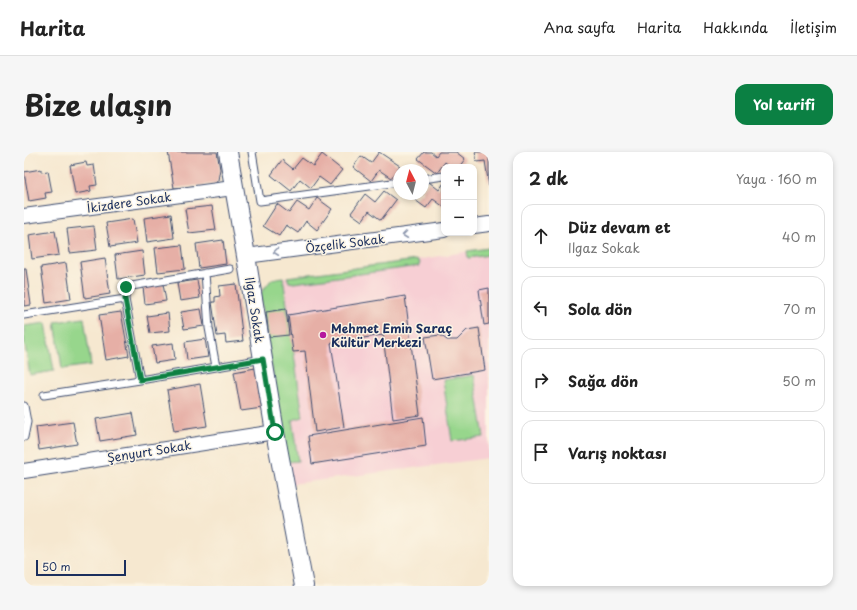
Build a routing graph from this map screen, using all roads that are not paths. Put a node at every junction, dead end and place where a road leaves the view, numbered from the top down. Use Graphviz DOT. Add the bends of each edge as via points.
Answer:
graph roads {
  1 [pos="228,152"];
  2 [pos="252,152"];
  3 [pos="441,176"];
  4 [pos="429,178"];
  5 [pos="393,183"];
  6 [pos="233,188"];
  7 [pos="24,216"];
  8 [pos="489,224"];
  9 [pos="477,226"];
  10 [pos="441,230"];
  11 [pos="246,256"];
  12 [pos="230,269"];
  13 [pos="205,273"];
  14 [pos="125,299"];
  15 [pos="24,315"];
  16 [pos="263,359"];
  17 [pos="216,367"];
  18 [pos="140,380"];
  19 [pos="44,395"];
  20 [pos="24,406"];
  21 [pos="275,432"];
  22 [pos="24,437"];
  23 [pos="24,471"];
  24 [pos="304,586"];
  1 -- 6 [label="street, Ilgaz Sokak"];
  2 -- 5 [label="lane" via="260,200"];
  3 -- 4 [label="lane"];
  6 -- 7 [label="street, İkizdere Sokak"];
  6 -- 11 [label="street, Ilgaz Sokak"];
  8 -- 9 [label="street"];
  10 -- 11 [label="street, Özçelik Sokak, one-way"];
  11 -- 16 [label="street, Ilgaz Sokak"];
  12 -- 13 [label="lane"];
  13 -- 14 [label="lane" via="126,287"];
  13 -- 17 [label="lane" via="209,328"];
  14 -- 15 [label="lane"];
  14 -- 18 [label="lane"];
  16 -- 17 [label="lane"];
  16 -- 21 [label="street, Ilgaz Sokak"];
  17 -- 18 [label="lane"];
  18 -- 19 [label="lane"];
  20 -- 22 [label="lane" via="27,422"];
  21 -- 23 [label="street, Şenyurt Sokak"];
  21 -- 24 [label="street, Ilgaz Sokak"];
}
